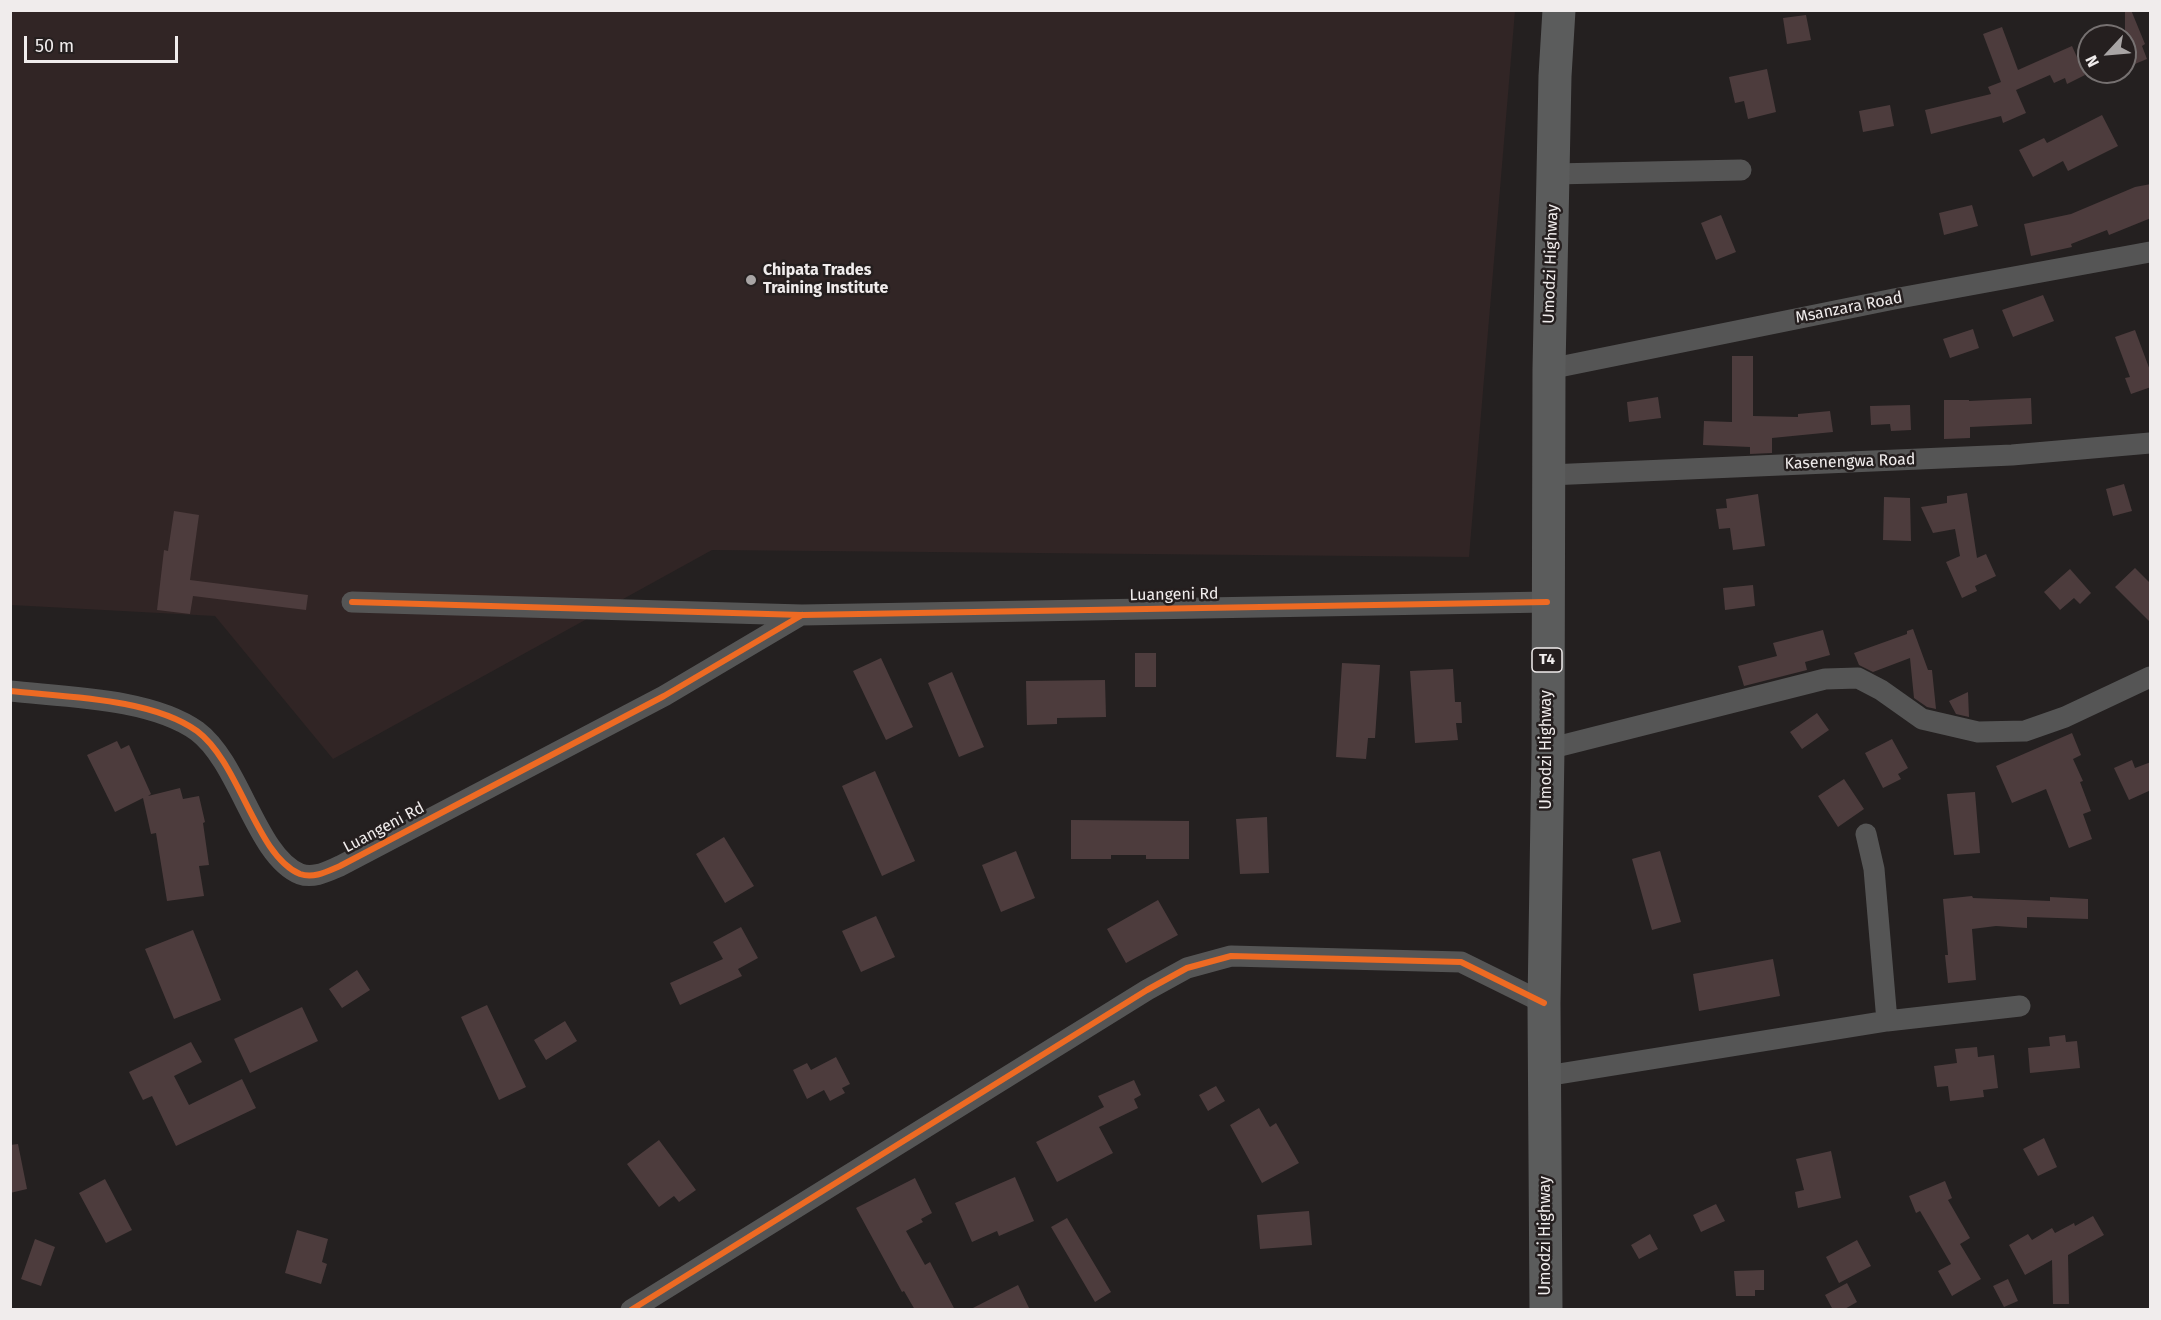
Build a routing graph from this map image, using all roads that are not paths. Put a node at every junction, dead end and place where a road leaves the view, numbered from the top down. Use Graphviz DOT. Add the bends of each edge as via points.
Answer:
graph roads {
  1 [pos="1559,10"];
  2 [pos="1741,170"];
  3 [pos="1554,174"];
  4 [pos="2151,252"];
  5 [pos="1549,369"];
  6 [pos="2151,443"];
  7 [pos="1550,475"];
  8 [pos="352,602"];
  9 [pos="1547,602"];
  10 [pos="801,615"];
  11 [pos="2151,677"];
  12 [pos="10,691"];
  13 [pos="1548,749"];
  14 [pos="1866,834"];
  15 [pos="1544,1004"];
  16 [pos="2020,1006"];
  17 [pos="1887,1021"];
  18 [pos="1546,1076"];
  19 [pos="631,1310"];
  20 [pos="1546,1310"];
  1 -- 3 [label="highway, Umodzi Highway / T4"];
  2 -- 3 [label="street"];
  3 -- 5 [label="highway, Umodzi Highway / T4"];
  4 -- 5 [label="street, Msanzara Road"];
  5 -- 7 [label="highway, Umodzi Highway / T4"];
  6 -- 7 [label="street, Kasenengwa Road" via="2012,455"];
  7 -- 9 [label="highway, Umodzi Highway / T4"];
  8 -- 10 [label="street, Luangeni Rd"];
  9 -- 10 [label="street, Luangeni Rd"];
  9 -- 13 [label="highway, Umodzi Highway / T4"];
  10 -- 12 [label="street, Luangeni Rd" via="664,696 340,866 314,875 301,874 280,858 267,842 221,758 196,731 158,712 132,706"];
  11 -- 13 [label="street" via="2025,731 1978,732 1922,719 1858,678 1825,679"];
  13 -- 15 [label="highway, Umodzi Highway / T4"];
  14 -- 17 [label="street" via="1874,869"];
  15 -- 18 [label="highway, Umodzi Highway / T4"];
  15 -- 19 [label="street" via="1461,962 1230,956 1187,968"];
  16 -- 17 [label="street"];
  17 -- 18 [label="street"];
  18 -- 20 [label="highway, Umodzi Highway / T4"];
}
